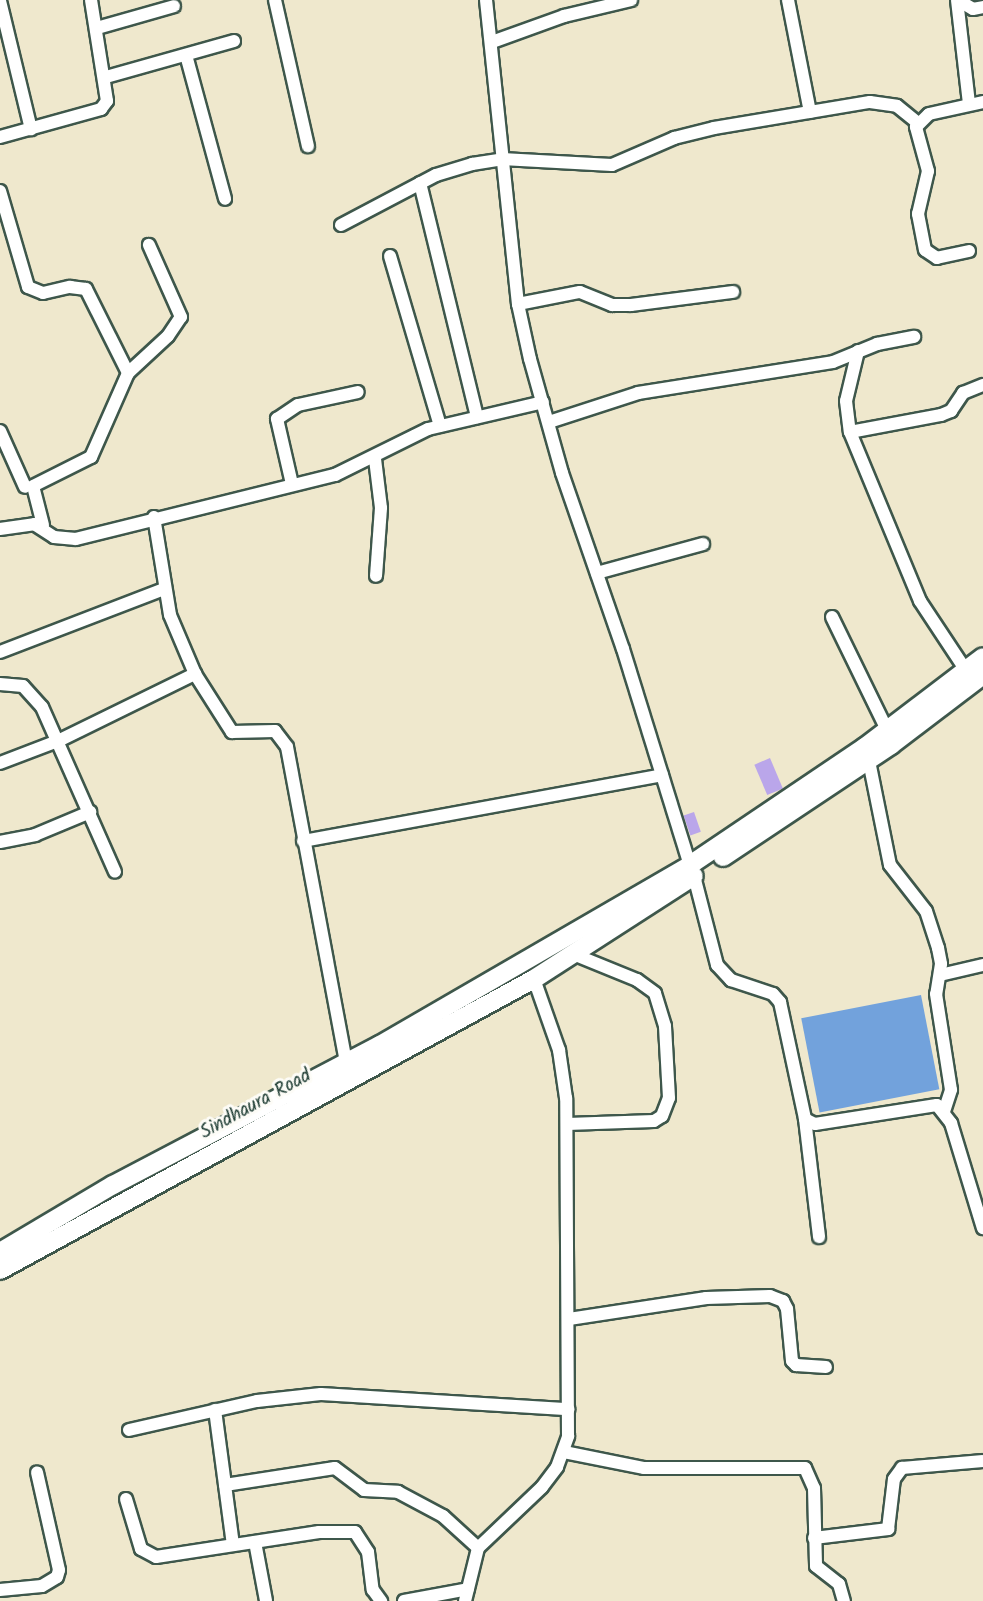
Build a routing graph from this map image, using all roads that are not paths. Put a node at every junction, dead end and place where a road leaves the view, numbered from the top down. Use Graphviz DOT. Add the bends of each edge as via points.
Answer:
graph roads {
  1 [pos="91,0"];
  2 [pos="275,0"];
  3 [pos="486,0"];
  4 [pos="631,0"];
  5 [pos="788,0"];
  6 [pos="958,0"];
  7 [pos="0,1"];
  8 [pos="174,6"];
  9 [pos="983,6"];
  10 [pos="97,27"];
  11 [pos="234,41"];
  12 [pos="492,42"];
  13 [pos="186,55"];
  14 [pos="106,77"];
  15 [pos="983,102"];
  16 [pos="969,104"];
  17 [pos="810,112"];
  18 [pos="917,122"];
  19 [pos="31,129"];
  20 [pos="0,137"];
  21 [pos="308,146"];
  22 [pos="502,159"];
  23 [pos="420,183"];
  24 [pos="0,191"];
  25 [pos="225,199"];
  26 [pos="341,225"];
  27 [pos="149,245"];
  28 [pos="969,251"];
  29 [pos="390,256"];
  30 [pos="733,292"];
  31 [pos="518,304"];
  32 [pos="914,337"];
  33 [pos="859,351"];
  34 [pos="128,373"];
  35 [pos="983,385"];
  36 [pos="358,392"];
  37 [pos="543,402"];
  38 [pos="477,417"];
  39 [pos="549,422"];
  40 [pos="440,426"];
  41 [pos="0,431"];
  42 [pos="850,432"];
  43 [pos="375,459"];
  44 [pos="292,484"];
  45 [pos="25,486"];
  46 [pos="153,517"];
  47 [pos="43,525"];
  48 [pos="0,529"];
  49 [pos="703,544"];
  50 [pos="597,573"];
  51 [pos="376,576"];
  52 [pos="164,589"];
  53 [pos="832,617"];
  54 [pos="0,652"];
  55 [pos="983,657"];
  56 [pos="195,674"];
  57 [pos="978,676"];
  58 [pos="0,684"];
  59 [pos="887,730"];
  60 [pos="58,741"];
  61 [pos="869,761"];
  62 [pos="0,763"];
  63 [pos="662,775"];
  64 [pos="90,812"];
  65 [pos="303,841"];
  66 [pos="0,842"];
  67 [pos="692,871"];
  68 [pos="115,872"];
  69 [pos="573,954"];
  70 [pos="983,965"];
  71 [pos="940,975"];
  72 [pos="534,979"];
  73 [pos="345,1063"];
  74 [pos="944,1111"];
  75 [pos="805,1119"];
  76 [pos="567,1124"];
  77 [pos="979,1197"];
  78 [pos="983,1228"];
  79 [pos="819,1237"];
  80 [pos="0,1252"];
  81 [pos="0,1270"];
  82 [pos="569,1319"];
  83 [pos="826,1367"];
  84 [pos="569,1409"];
  85 [pos="215,1410"];
  86 [pos="129,1430"];
  87 [pos="564,1452"];
  88 [pos="983,1461"];
  89 [pos="37,1472"];
  90 [pos="225,1485"];
  91 [pos="126,1499"];
  92 [pos="814,1538"];
  93 [pos="255,1542"];
  94 [pos="233,1545"];
  95 [pos="478,1548"];
  96 [pos="0,1590"];
  97 [pos="466,1595"];
  98 [pos="267,1601"];
  99 [pos="381,1601"];
  100 [pos="404,1601"];
  101 [pos="844,1601"];
  1 -- 10 [label="street"];
  2 -- 21 [label="street"];
  3 -- 12 [label="street"];
  4 -- 12 [label="street" via="564,16"];
  5 -- 17 [label="street"];
  6 -- 9 [label="street" via="973,9"];
  6 -- 16 [label="street"];
  7 -- 19 [label="street"];
  8 -- 10 [label="street"];
  10 -- 14 [label="street"];
  11 -- 13 [label="street"];
  12 -- 22 [label="street"];
  13 -- 14 [label="street"];
  13 -- 25 [label="street"];
  14 -- 19 [label="street" via="107,101 101,109"];
  15 -- 16 [label="street"];
  16 -- 18 [label="street"];
  17 -- 18 [label="street" via="885,103"];
  17 -- 22 [label="street" via="685,136 612,165"];
  18 -- 28 [label="street" via="928,171 918,214 925,250 937,258"];
  19 -- 20 [label="street"];
  22 -- 23 [label="street" via="457,167"];
  22 -- 31 [label="street"];
  23 -- 26 [label="street"];
  23 -- 38 [label="street"];
  24 -- 34 [label="street" via="28,287 43,293 86,289"];
  27 -- 34 [label="street" via="181,317 168,336"];
  29 -- 40 [label="street"];
  30 -- 31 [label="street" via="612,305 580,292"];
  31 -- 37 [label="street"];
  32 -- 33 [label="street"];
  33 -- 39 [label="street" via="833,362 638,393"];
  33 -- 42 [label="street" via="846,401"];
  34 -- 47 [label="street" via="91,457 33,486"];
  35 -- 42 [label="street" via="963,393 955,407 941,415"];
  36 -- 44 [label="street" via="298,405 277,419"];
  37 -- 38 [label="street"];
  37 -- 39 [label="street"];
  38 -- 40 [label="street"];
  39 -- 50 [label="street"];
  40 -- 43 [label="street" via="405,439"];
  41 -- 45 [label="street"];
  42 -- 57 [label="street" via="920,601"];
  43 -- 44 [label="street" via="335,475"];
  43 -- 51 [label="street" via="381,508"];
  44 -- 46 [label="street"];
  46 -- 47 [label="street" via="76,539 54,537"];
  46 -- 52 [label="street"];
  47 -- 48 [label="street"];
  49 -- 50 [label="street"];
  50 -- 63 [label="street"];
  52 -- 54 [label="street"];
  52 -- 56 [label="street"];
  53 -- 59 [label="street"];
  55 -- 57 [label="street"];
  56 -- 60 [label="street"];
  56 -- 65 [label="street" via="232,732 265,729 282,738"];
  57 -- 59 [label="street"];
  57 -- 61 [label="street"];
  58 -- 60 [label="street" via="23,686 34,694"];
  59 -- 67 [label="street"];
  60 -- 62 [label="street"];
  60 -- 64 [label="street"];
  61 -- 67 [label="street"];
  61 -- 71 [label="street" via="890,865 926,911 938,948"];
  63 -- 65 [label="street"];
  63 -- 67 [label="street"];
  64 -- 66 [label="street" via="35,835"];
  64 -- 68 [label="street"];
  65 -- 73 [label="street"];
  67 -- 69 [label="street, Sindhaura Road"];
  67 -- 73 [label="street"];
  67 -- 75 [label="street" via="717,965 731,980 773,994 780,1002"];
  69 -- 72 [label="street, Sindhaura Road"];
  69 -- 76 [label="street" via="637,980 655,993 665,1026 669,1098 662,1116 654,1121"];
  70 -- 71 [label="street"];
  71 -- 74 [label="street" via="936,993 951,1090"];
  72 -- 76 [label="street" via="559,1050"];
  72 -- 81 [label="street, Sindhaura Road"];
  73 -- 80 [label="street" via="113,1185"];
  74 -- 75 [label="street" via="927,1104 815,1124"];
  74 -- 77 [label="street"];
  75 -- 79 [label="street"];
  76 -- 82 [label="street"];
  77 -- 78 [label="street"];
  82 -- 83 [label="street" via="706,1298 770,1296 783,1301 788,1309 792,1361 802,1367"];
  82 -- 84 [label="street"];
  84 -- 85 [label="street" via="321,1394"];
  84 -- 87 [label="street"];
  85 -- 86 [label="street"];
  85 -- 90 [label="street"];
  87 -- 92 [label="street" via="644,1468 805,1468 814,1488"];
  87 -- 95 [label="street" via="542,1487"];
  88 -- 92 [label="street" via="902,1468 894,1479 888,1528"];
  89 -- 96 [label="street" via="60,1570 42,1586"];
  90 -- 94 [label="street"];
  90 -- 95 [label="street" via="335,1468 364,1490 398,1492 443,1516"];
  91 -- 94 [label="street" via="133,1532 146,1555"];
  92 -- 101 [label="street" via="816,1566 839,1584"];
  93 -- 94 [label="street"];
  93 -- 98 [label="street"];
  93 -- 99 [label="street" via="319,1532 355,1532 368,1552 373,1590"];
  95 -- 97 [label="street"];
  97 -- 100 [label="street"];
}
